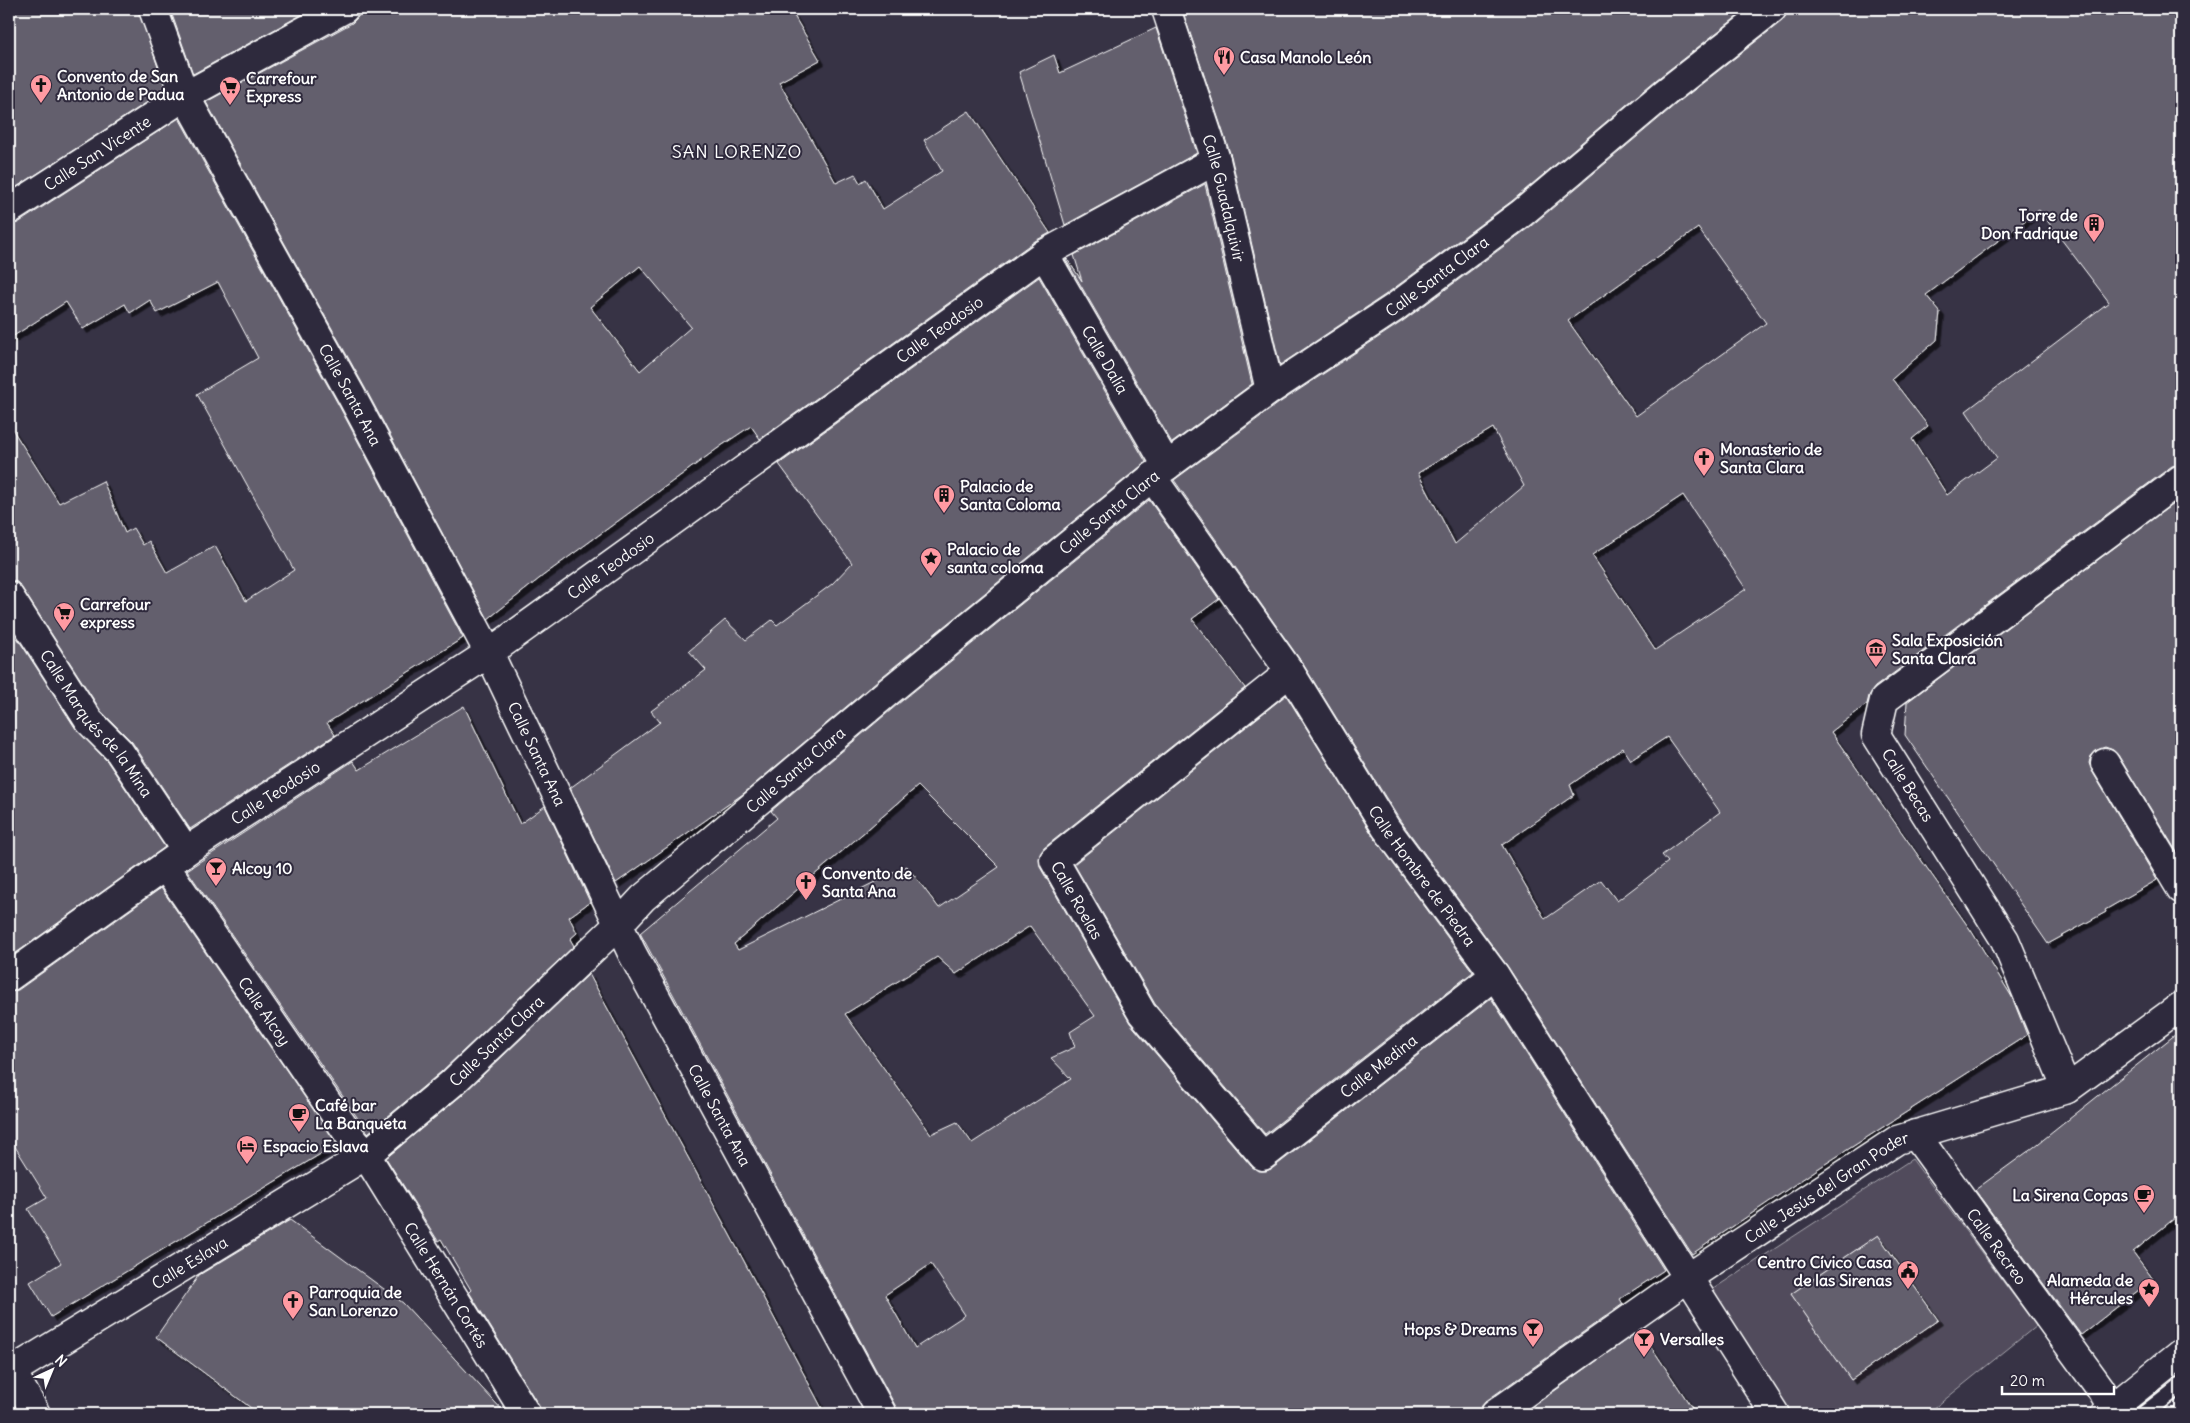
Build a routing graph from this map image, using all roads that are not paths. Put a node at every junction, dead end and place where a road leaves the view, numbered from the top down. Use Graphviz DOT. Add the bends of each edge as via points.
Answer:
graph roads {
  1 [pos="153,9"];
  2 [pos="344,9"];
  3 [pos="1166,9"];
  4 [pos="1772,9"];
  5 [pos="185,96"];
  6 [pos="1216,160"];
  7 [pos="9,210"];
  8 [pos="1044,254"];
  9 [pos="1270,390"];
  10 [pos="1160,472"];
  11 [pos="2181,479"];
  12 [pos="9,596"];
  13 [pos="489,653"];
  14 [pos="1290,672"];
  15 [pos="2105,763"];
  16 [pos="176,859"];
  17 [pos="2181,889"];
  18 [pos="618,924"];
  19 [pos="1495,975"];
  20 [pos="9,977"];
  21 [pos="2181,1006"];
  22 [pos="2067,1089"];
  23 [pos="1915,1134"];
  24 [pos="366,1155"];
  25 [pos="1263,1156"];
  26 [pos="1690,1277"];
  27 [pos="2181,1354"];
  28 [pos="11,1370"];
  29 [pos="2181,1385"];
  30 [pos="2108,1411"];
  31 [pos="36,1414"];
  32 [pos="526,1414"];
  33 [pos="882,1414"];
  34 [pos="1494,1414"];
  35 [pos="1775,1414"];
  36 [pos="2144,1414"];
  1 -- 5 [label="street, Calle Santa Ana"];
  2 -- 5 [label="street, Calle San Vicente"];
  3 -- 6 [label="street, Calle Guadalquivir"];
  4 -- 9 [label="street, Calle Santa Clara" via="1666,92 1522,213 1394,308"];
  5 -- 7 [label="street, Calle San Vicente"];
  5 -- 13 [label="street, Calle Santa Ana"];
  6 -- 8 [label="street, Calle Teodosio"];
  6 -- 9 [label="street, Calle Guadalquivir"];
  8 -- 10 [label="street, Calle Dalía"];
  8 -- 13 [label="street, Calle Teodosio"];
  9 -- 10 [label="street, Calle Santa Clara"];
  10 -- 14 [label="street, Calle Hombre de Piedra"];
  10 -- 18 [label="street, Calle Santa Clara" via="881,698 643,898"];
  11 -- 22 [label="street, Calle Becas" via="1884,700 1876,735 2005,940"];
  12 -- 16 [label="street, Calle Marqués de la Mina" via="89,721 119,750"];
  13 -- 16 [label="street, Calle Teodosio"];
  13 -- 18 [label="street, Calle Santa Ana"];
  14 -- 19 [label="street, Calle Hombre de Piedra" via="1386,828"];
  14 -- 25 [label="street, Calle Roelas" via="1054,860 1142,1012"];
  15 -- 17 [label="street"];
  16 -- 20 [label="street, Calle Teodosio"];
  16 -- 24 [label="street, Calle Alcoy" via="350,1136"];
  18 -- 24 [label="street, Calle Santa Clara" via="451,1084"];
  18 -- 33 [label="street, Calle Santa Ana"];
  19 -- 25 [label="street, Calle Medina"];
  19 -- 26 [label="street, Calle Hombre de Piedra"];
  21 -- 22 [label="street, Calle Jesús del Gran Poder"];
  22 -- 23 [label="street, Calle Jesús del Gran Poder"];
  23 -- 26 [label="street, Calle Jesús del Gran Poder" via="1897,1140"];
  23 -- 30 [label="street, Calle Recreo" via="2100,1388"];
  24 -- 28 [label="street, Calle Eslava"];
  24 -- 32 [label="street, Calle Hernán Cortés"];
  26 -- 34 [label="street, Calle Jesús del Gran Poder"];
  26 -- 35 [label="street, Calle Hombre de Piedra"];
  27 -- 30 [label="street"];
  28 -- 31 [label="street"];
  29 -- 36 [label="lane"];
}
